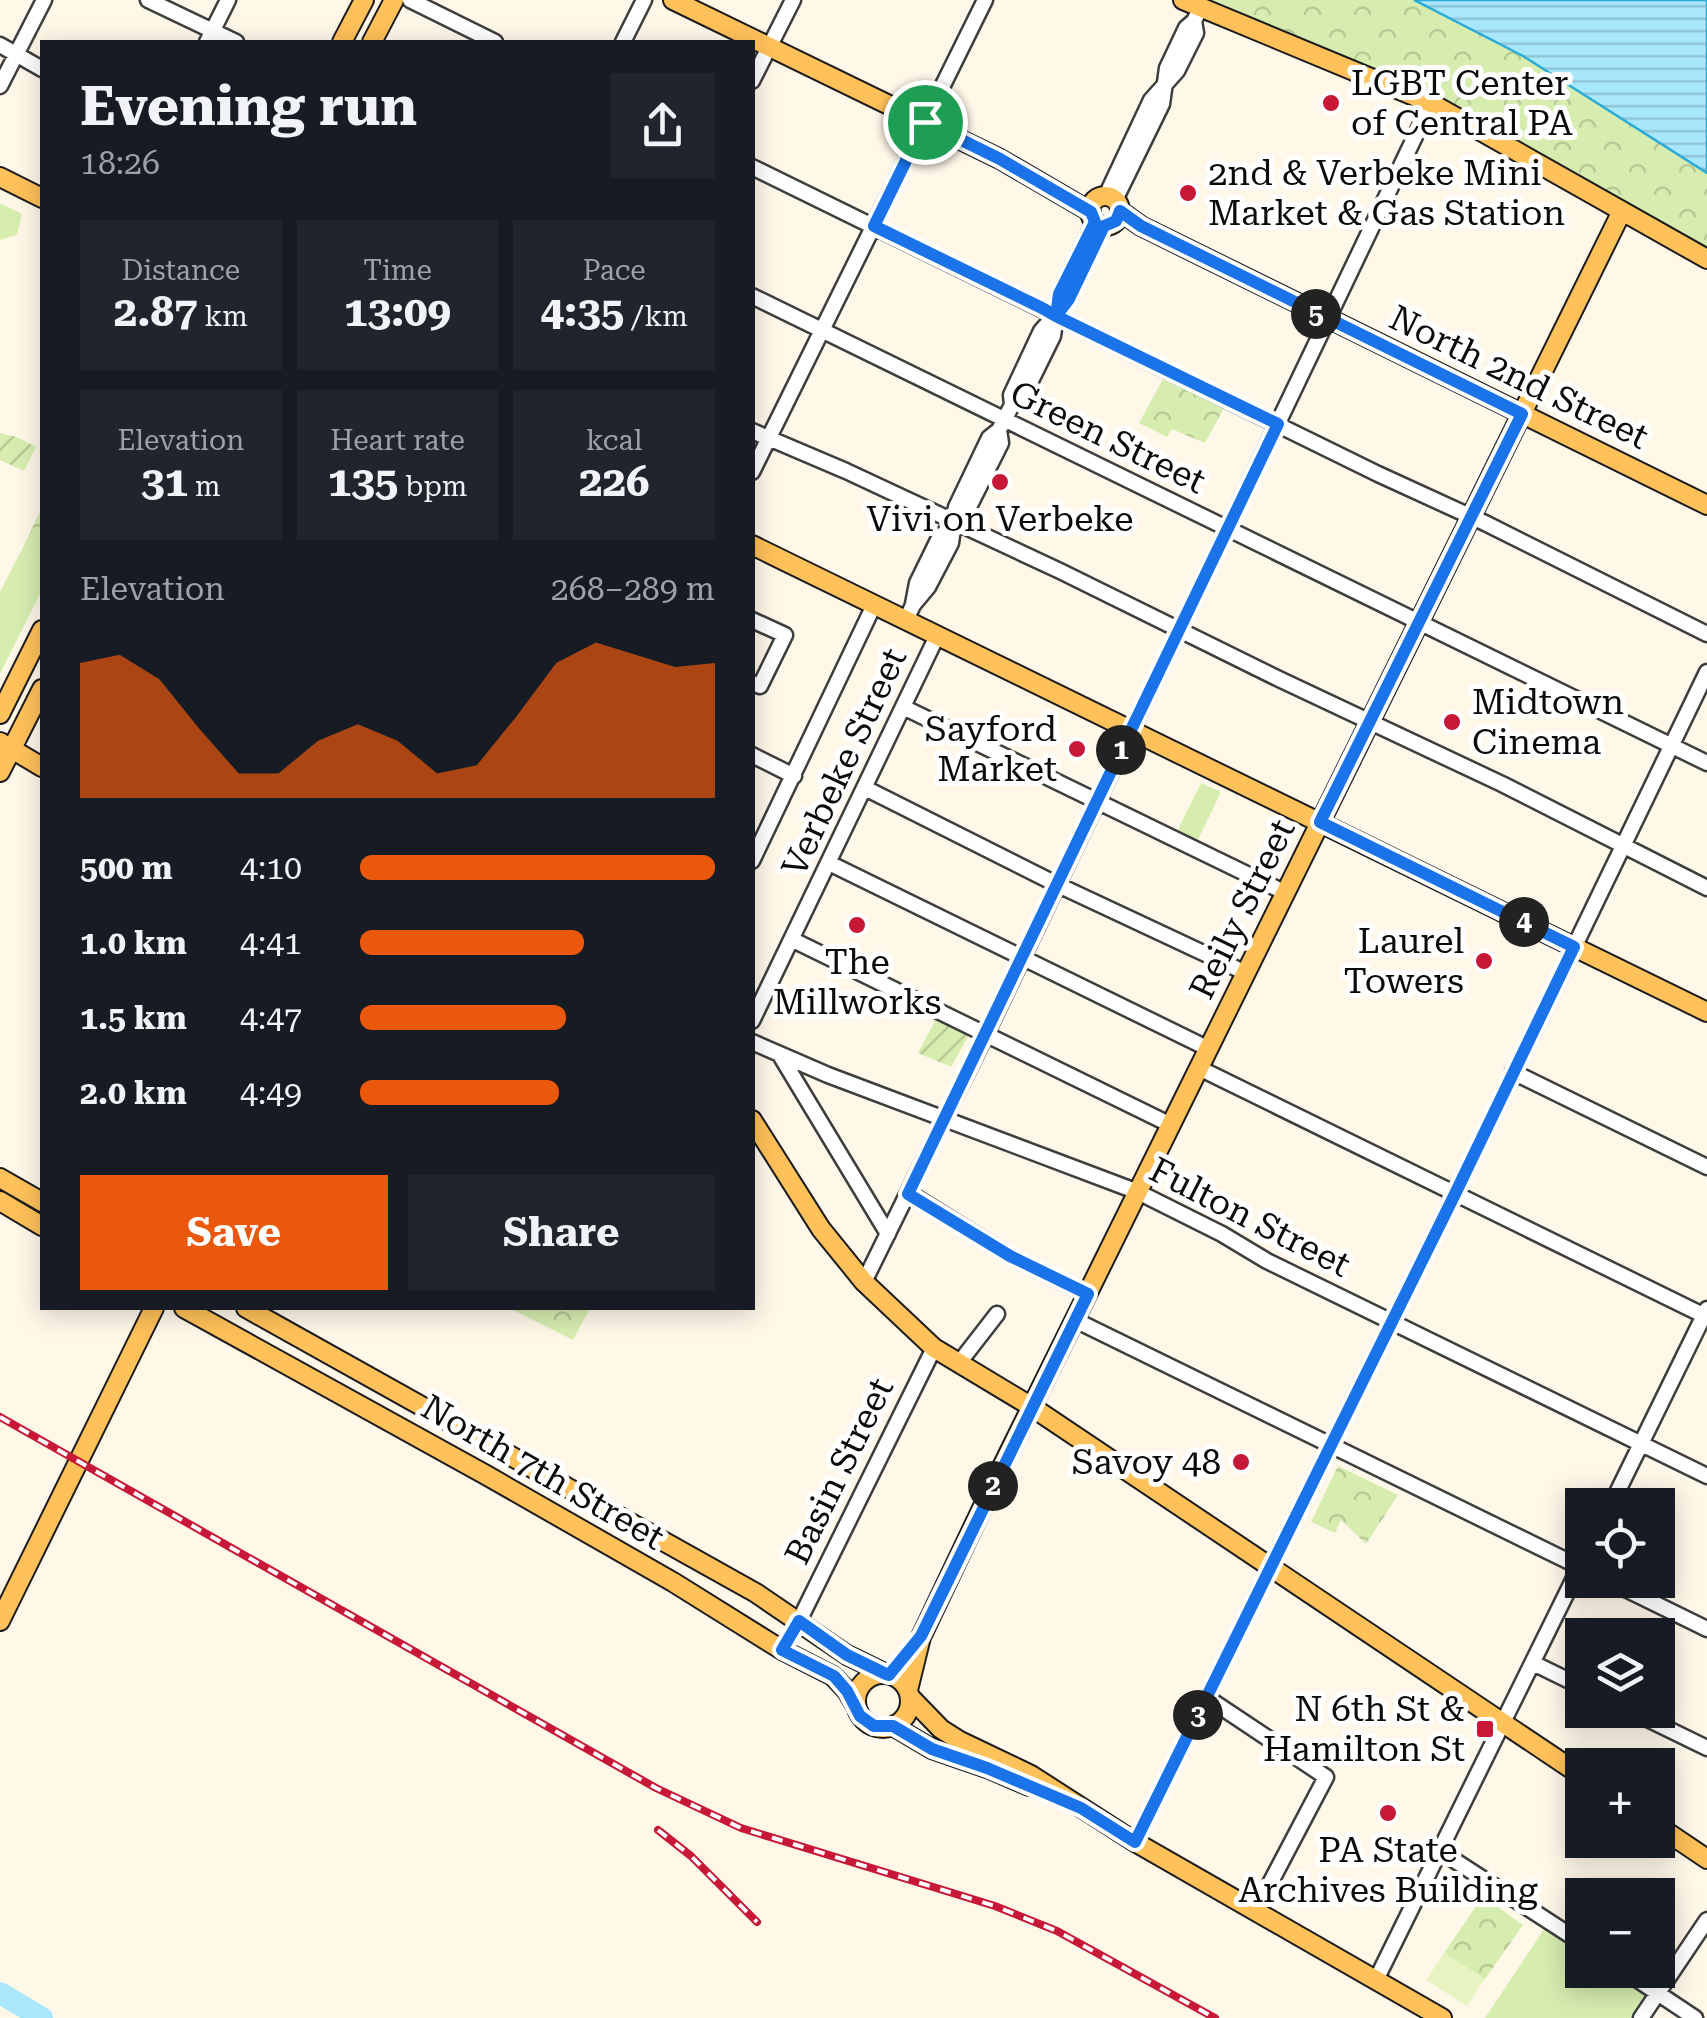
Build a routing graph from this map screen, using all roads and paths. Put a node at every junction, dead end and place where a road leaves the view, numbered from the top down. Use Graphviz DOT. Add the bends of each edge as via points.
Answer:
graph roads {
  1 [pos="44,0"];
  2 [pos="148,0"];
  3 [pos="228,0"];
  4 [pos="364,0"];
  5 [pos="394,0"];
  6 [pos="410,0"];
  7 [pos="644,0"];
  8 [pos="673,0"];
  9 [pos="793,0"];
  10 [pos="985,0"];
  11 [pos="1193,10"];
  12 [pos="210,37"];
  13 [pos="343,40"];
  14 [pos="373,40"];
  15 [pos="491,40"];
  16 [pos="624,40"];
  17 [pos="0,45"];
  18 [pos="770,46"];
  19 [pos="16,53"];
  20 [pos="40,69"];
  21 [pos="755,75"];
  22 [pos="0,86"];
  23 [pos="1431,103"];
  24 [pos="925,122"];
  25 [pos="755,168"];
  26 [pos="0,176"];
  27 [pos="40,197"];
  28 [pos="1105,211"];
  29 [pos="1622,211"];
  30 [pos="874,226"];
  31 [pos="1707,258"];
  32 [pos="755,297"];
  33 [pos="1056,316"];
  34 [pos="1327,320"];
  35 [pos="822,330"];
  36 [pos="1522,414"];
  37 [pos="1005,418"];
  38 [pos="1278,424"];
  39 [pos="755,432"];
  40 [pos="770,437"];
  41 [pos="755,466"];
  42 [pos="1707,505"];
  43 [pos="1471,517"];
  44 [pos="954,522"];
  45 [pos="1229,529"];
  46 [pos="755,546"];
  47 [pos="874,605"];
  48 [pos="910,612"];
  49 [pos="755,621"];
  50 [pos="1420,621"];
  51 [pos="1178,629"];
  52 [pos="40,634"];
  53 [pos="1707,634"];
  54 [pos="937,636"];
  55 [pos="1707,672"];
  56 [pos="755,684"];
  57 [pos="40,691"];
  58 [pos="903,707"];
  59 [pos="0,714"];
  60 [pos="1370,721"];
  61 [pos="1131,730"];
  62 [pos="6,746"];
  63 [pos="1671,746"];
  64 [pos="755,756"];
  65 [pos="1707,763"];
  66 [pos="40,766"];
  67 [pos="0,772"];
  68 [pos="794,776"];
  69 [pos="866,788"];
  70 [pos="1096,800"];
  71 [pos="1320,822"];
  72 [pos="1623,846"];
  73 [pos="755,855"];
  74 [pos="830,863"];
  75 [pos="1056,884"];
  76 [pos="1707,888"];
  77 [pos="1286,893"];
  78 [pos="793,940"];
  79 [pos="1574,947"];
  80 [pos="1021,959"];
  81 [pos="1246,973"];
  82 [pos="1707,1012"];
  83 [pos="755,1015"];
  84 [pos="986,1034"];
  85 [pos="755,1043"];
  86 [pos="1209,1049"];
  87 [pos="780,1054"];
  88 [pos="1199,1068"];
  89 [pos="1513,1072"];
  90 [pos="944,1118"];
  91 [pos="755,1125"];
  92 [pos="1171,1125"];
  93 [pos="1707,1167"];
  94 [pos="0,1178"];
  95 [pos="1138,1192"];
  96 [pos="908,1194"];
  97 [pos="1455,1194"];
  98 [pos="0,1201"];
  99 [pos="40,1201"];
  100 [pos="40,1225"];
  101 [pos="888,1234"];
  102 [pos="864,1282"];
  103 [pos="1088,1294"];
  104 [pos="153,1310"];
  105 [pos="188,1310"];
  106 [pos="250,1310"];
  107 [pos="997,1314"];
  108 [pos="1706,1314"];
  109 [pos="1075,1320"];
  110 [pos="1392,1322"];
  111 [pos="934,1348"];
  112 [pos="960,1363"];
  113 [pos="1032,1407"];
  114 [pos="1641,1444"];
  115 [pos="1331,1445"];
  116 [pos="1707,1476"];
  117 [pos="1619,1488"];
  118 [pos="1565,1558"];
  119 [pos="1270,1567"];
  120 [pos="1566,1598"];
  121 [pos="1643,1598"];
  122 [pos="799,1621"];
  123 [pos="0,1622"];
  124 [pos="1707,1629"];
  125 [pos="921,1636"];
  126 [pos="782,1650"];
  127 [pos="1533,1663"];
  128 [pos="887,1674"];
  129 [pos="1565,1679"];
  130 [pos="908,1694"];
  131 [pos="1206,1698"];
  132 [pos="857,1708"];
  133 [pos="1503,1722"];
  134 [pos="893,1726"];
  135 [pos="1666,1728"];
  136 [pos="1707,1748"];
  137 [pos="1565,1764"];
  138 [pos="1081,1808"];
  139 [pos="1675,1837"];
  140 [pos="1135,1842"];
  141 [pos="1440,1852"];
  142 [pos="1707,1859"];
  143 [pos="1255,1912"];
  144 [pos="1707,1920"];
  145 [pos="1565,1932"];
  146 [pos="1376,1980"];
  147 [pos="1650,1988"];
  148 [pos="1658,1993"];
  149 [pos="1442,2018"];
  150 [pos="1642,2018"];
  151 [pos="1695,2018"];
  1 -- 19 [label="street"];
  2 -- 12 [label="street"];
  3 -- 12 [label="street"];
  4 -- 13 [label="main road"];
  5 -- 14 [label="main road"];
  6 -- 15 [label="street"];
  7 -- 16 [label="street"];
  8 -- 18 [label="main road, North 2nd Street"];
  9 -- 18 [label="street"];
  10 -- 24 [label="street"];
  11 -- 23 [label="main road"];
  11 -- 28 [label="street, Verbeke Street" via="1196,33 1163,86 1162,104"];
  17 -- 19 [label="street"];
  18 -- 21 [label="street"];
  18 -- 24 [label="main road, North 2nd Street"];
  19 -- 20 [label="street"];
  19 -- 22 [label="street"];
  23 -- 29 [label="main road"];
  23 -- 34 [label="street"];
  24 -- 28 [label="main road, North 2nd Street"];
  24 -- 30 [label="street"];
  25 -- 30 [label="street"];
  26 -- 27 [label="main road"];
  28 -- 33 [label="street, Verbeke Street" via="1059,294"];
  28 -- 34 [label="main road, North 2nd Street"];
  29 -- 31 [label="main road"];
  29 -- 36 [label="main road, Reily Street"];
  30 -- 33 [label="street"];
  30 -- 35 [label="street"];
  32 -- 35 [label="street, Green Street"];
  33 -- 37 [label="street, Verbeke Street" via="1022,400"];
  33 -- 38 [label="street"];
  34 -- 36 [label="main road, North 2nd Street"];
  34 -- 38 [label="street"];
  35 -- 37 [label="street, Green Street"];
  35 -- 40 [label="street"];
  36 -- 42 [label="main road, North 2nd Street"];
  36 -- 43 [label="main road, Reily Street"];
  37 -- 44 [label="street, Verbeke Street" via="1001,443 967,511"];
  37 -- 45 [label="street, Green Street"];
  38 -- 43 [label="street"];
  38 -- 45 [label="street"];
  39 -- 40 [label="street"];
  40 -- 41 [label="street"];
  40 -- 44 [label="street"];
  43 -- 50 [label="main road, Reily Street"];
  43 -- 53 [label="street"];
  44 -- 48 [label="street, Verbeke Street" via="951,543"];
  44 -- 51 [label="street"];
  45 -- 50 [label="street, Green Street"];
  45 -- 51 [label="street"];
  46 -- 47 [label="main road"];
  47 -- 48 [label="main road"];
  47 -- 68 [label="street, Verbeke Street"];
  48 -- 54 [label="main road"];
  49 -- 56 [label="street" via="785,635 760,686"];
  50 -- 60 [label="main road, Reily Street"];
  50 -- 63 [label="street, Green Street"];
  51 -- 60 [label="street"];
  51 -- 61 [label="street"];
  52 -- 59 [label="main road"];
  54 -- 58 [label="street, Verbeke Street"];
  54 -- 61 [label="main road"];
  55 -- 63 [label="street"];
  57 -- 62 [label="main road"];
  58 -- 69 [label="street, Verbeke Street"];
  58 -- 70 [label="street"];
  60 -- 71 [label="main road, Reily Street"];
  60 -- 72 [label="street"];
  61 -- 70 [label="street"];
  61 -- 71 [label="main road"];
  62 -- 66 [label="main road"];
  62 -- 67 [label="main road"];
  63 -- 65 [label="street, Green Street"];
  63 -- 72 [label="street"];
  64 -- 68 [label="street"];
  68 -- 73 [label="street, Verbeke Street"];
  69 -- 74 [label="street, Verbeke Street"];
  69 -- 75 [label="street"];
  70 -- 75 [label="street"];
  70 -- 77 [label="street"];
  71 -- 77 [label="main road, Reily Street"];
  71 -- 79 [label="main road"];
  72 -- 76 [label="street"];
  72 -- 79 [label="street"];
  74 -- 78 [label="street, Verbeke Street"];
  74 -- 80 [label="street"];
  75 -- 80 [label="street"];
  75 -- 81 [label="street"];
  77 -- 81 [label="main road, Reily Street"];
  78 -- 83 [label="street, Verbeke Street"];
  78 -- 84 [label="street"];
  79 -- 82 [label="main road"];
  79 -- 89 [label="street"];
  80 -- 84 [label="street"];
  80 -- 86 [label="street"];
  81 -- 86 [label="main road, Reily Street"];
  84 -- 90 [label="street"];
  84 -- 92 [label="street"];
  85 -- 87 [label="street, Fulton Street"];
  86 -- 88 [label="main road, Reily Street"];
  87 -- 90 [label="street, Fulton Street"];
  87 -- 101 [label="street"];
  88 -- 92 [label="main road, Reily Street"];
  88 -- 97 [label="street"];
  89 -- 93 [label="street"];
  89 -- 97 [label="street"];
  90 -- 95 [label="street, Fulton Street"];
  90 -- 96 [label="street"];
  91 -- 102 [label="main road"];
  92 -- 95 [label="main road, Reily Street"];
  94 -- 99 [label="main road"];
  95 -- 103 [label="main road, Reily Street"];
  95 -- 110 [label="street, Fulton Street"];
  96 -- 101 [label="street"];
  96 -- 103 [label="street"];
  97 -- 108 [label="street"];
  97 -- 110 [label="street"];
  98 -- 100 [label="main road"];
  101 -- 102 [label="street"];
  102 -- 111 [label="main road"];
  103 -- 109 [label="main road, Reily Street"];
  104 -- 123 [label="main road"];
  105 -- 126 [label="main road, North 7th Street"];
  106 -- 122 [label="main road, North 7th Street"];
  107 -- 112 [label="street"];
  108 -- 114 [label="street"];
  109 -- 113 [label="main road, Reily Street"];
  109 -- 115 [label="street"];
  110 -- 114 [label="street, Fulton Street"];
  110 -- 115 [label="street"];
  111 -- 112 [label="main road"];
  111 -- 122 [label="street, Basin Street"];
  112 -- 113 [label="main road"];
  113 -- 119 [label="main road"];
  113 -- 125 [label="main road, Reily Street"];
  114 -- 116 [label="street, Fulton Street"];
  114 -- 117 [label="street"];
  115 -- 118 [label="street"];
  115 -- 119 [label="street"];
  119 -- 131 [label="street"];
  119 -- 133 [label="main road"];
  120 -- 127 [label="street"];
  121 -- 124 [label="street"];
  122 -- 126 [label="main road"];
  122 -- 128 [label="main road, North 7th Street"];
  125 -- 128 [label="main road, Reily Street"];
  125 -- 130 [label="main road, Reily Street"];
  126 -- 132 [label="main road, North 7th Street" via="834,1676"];
  127 -- 129 [label="street"];
  127 -- 133 [label="street"];
  128 -- 130 [label="main road, North 7th Street"];
  128 -- 132 [label="main road" via="862,1684"];
  130 -- 134 [label="main road" via="906,1715"];
  130 -- 138 [label="main road, North 7th Street" via="951,1735"];
  131 -- 140 [label="street"];
  131 -- 143 [label="street" via="1326,1777"];
  132 -- 134 [label="main road, North 7th Street" via="874,1726"];
  133 -- 137 [label="main road"];
  133 -- 141 [label="street"];
  134 -- 138 [label="main road, North 7th Street" via="932,1749"];
  135 -- 136 [label="street"];
  138 -- 140 [label="main road, North 7th Street"];
  139 -- 142 [label="main road"];
  140 -- 143 [label="main road, North 7th Street"];
  141 -- 145 [label="street"];
  141 -- 146 [label="street"];
  143 -- 146 [label="main road, North 7th Street"];
  144 -- 148 [label="street"];
  146 -- 149 [label="main road, North 7th Street"];
  147 -- 148 [label="street"];
  148 -- 150 [label="street"];
  148 -- 151 [label="street"];
}
